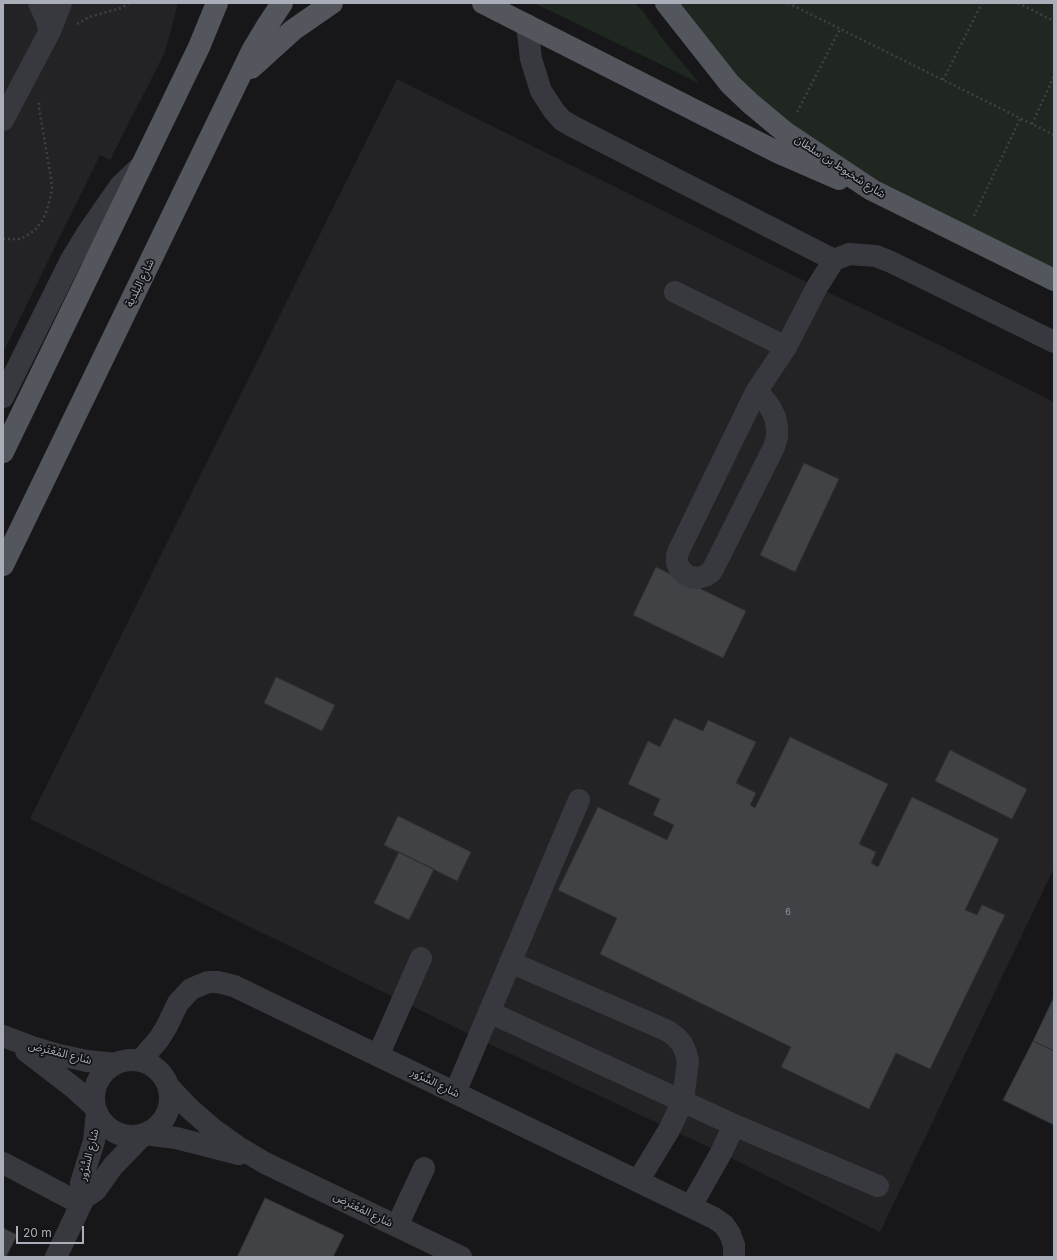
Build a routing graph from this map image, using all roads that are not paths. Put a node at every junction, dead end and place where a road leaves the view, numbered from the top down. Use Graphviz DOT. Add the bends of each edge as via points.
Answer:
graph roads {
  1 [pos="38,3"];
  2 [pos="61,3"];
  3 [pos="200,3"];
  4 [pos="217,3"];
  5 [pos="282,3"];
  6 [pos="332,3"];
  7 [pos="483,3"];
  8 [pos="666,3"];
  9 [pos="527,25"];
  10 [pos="50,31"];
  11 [pos="199,47"];
  12 [pos="236,85"];
  13 [pos="3,120"];
  14 [pos="142,165"];
  15 [pos="872,190"];
  16 [pos="834,260"];
  17 [pos="1054,280"];
  18 [pos="675,292"];
  19 [pos="1054,342"];
  20 [pos="786,347"];
  21 [pos="756,392"];
  22 [pos="3,397"];
  23 [pos="3,452"];
  24 [pos="3,565"];
  25 [pos="579,800"];
  26 [pos="421,958"];
  27 [pos="510,962"];
  28 [pos="489,1012"];
  29 [pos="4,1037"];
  30 [pos="378,1056"];
  31 [pos="140,1061"];
  32 [pos="116,1064"];
  33 [pos="169,1087"];
  34 [pos="455,1093"];
  35 [pos="682,1101"];
  36 [pos="96,1109"];
  37 [pos="734,1125"];
  38 [pos="144,1134"];
  39 [pos="265,1162"];
  40 [pos="3,1163"];
  41 [pos="424,1168"];
  42 [pos="638,1181"];
  43 [pos="878,1186"];
  44 [pos="82,1201"];
  45 [pos="691,1206"];
  46 [pos="396,1226"];
  47 [pos="56,1257"];
  48 [pos="461,1257"];
  49 [pos="734,1257"];
  1 -- 10 [label="street"];
  2 -- 10 [label="street"];
  3 -- 11 [label="main road"];
  4 -- 11 [label="main road"];
  5 -- 12 [label="main road, شارع البلدية"];
  6 -- 12 [label="main road" via="278,43"];
  7 -- 9 [label="main road"];
  8 -- 15 [label="main road, شارع شخبوط بن سلطان" via="730,84 750,103 786,133"];
  9 -- 15 [label="main road" via="779,153 838,179"];
  9 -- 16 [label="street" via="531,59 541,91 562,120"];
  10 -- 13 [label="street"];
  11 -- 14 [label="main road"];
  12 -- 24 [label="main road, شارع البلدية"];
  14 -- 22 [label="street" via="120,186 71,260"];
  14 -- 23 [label="main road"];
  15 -- 17 [label="main road, شارع شخبوط بن سلطان"];
  16 -- 19 [label="street" via="849,254 876,256"];
  16 -- 20 [label="street"];
  18 -- 20 [label="street"];
  20 -- 21 [label="street"];
  21 -- 21 [label="street" via="679,550 677,563 691,578 705,576 711,572 774,447 777,427 774,417 770,407"];
  25 -- 27 [label="street"];
  26 -- 30 [label="street"];
  27 -- 28 [label="street"];
  27 -- 35 [label="street" via="676,1037 686,1052 688,1061"];
  28 -- 34 [label="street"];
  28 -- 35 [label="street"];
  29 -- 32 [label="street, شارع المُعْتَرِض" via="59,1055"];
  29 -- 36 [label="street, شارع المُعْتَرِض" via="52,1070"];
  30 -- 31 [label="street, شارع السُّرُور" via="234,986 208,982 191,989 184,996 159,1039"];
  30 -- 34 [label="street, شارع السُّرُور"];
  31 -- 32 [label="street"];
  31 -- 33 [label="street" via="158,1070"];
  32 -- 36 [label="street" via="98,1082 94,1098"];
  33 -- 38 [label="street" via="170,1106 167,1115 154,1130"];
  33 -- 39 [label="street, شارع المُعْتَرِض" via="213,1129"];
  34 -- 42 [label="street, شارع السُّرُور"];
  35 -- 37 [label="street"];
  35 -- 42 [label="street" via="669,1130"];
  36 -- 38 [label="street" via="108,1127 116,1132 134,1136"];
  36 -- 44 [label="street, شارع السُّرُور" via="94,1141 81,1183"];
  37 -- 43 [label="street"];
  37 -- 45 [label="street" via="721,1154"];
  38 -- 39 [label="street, شارع المُعْتَرِض" via="176,1138"];
  38 -- 44 [label="street, شارع السُّرُور" via="113,1166 96,1190"];
  39 -- 46 [label="street, شارع المُعْتَرِض"];
  40 -- 44 [label="street"];
  41 -- 46 [label="street"];
  42 -- 45 [label="street, شارع السُّرُور"];
  44 -- 47 [label="street, شارع السُّرُور"];
  45 -- 49 [label="street, شارع السُّرُور" via="724,1225 734,1245"];
  46 -- 48 [label="street, شارع المُعْتَرِض"];
}
